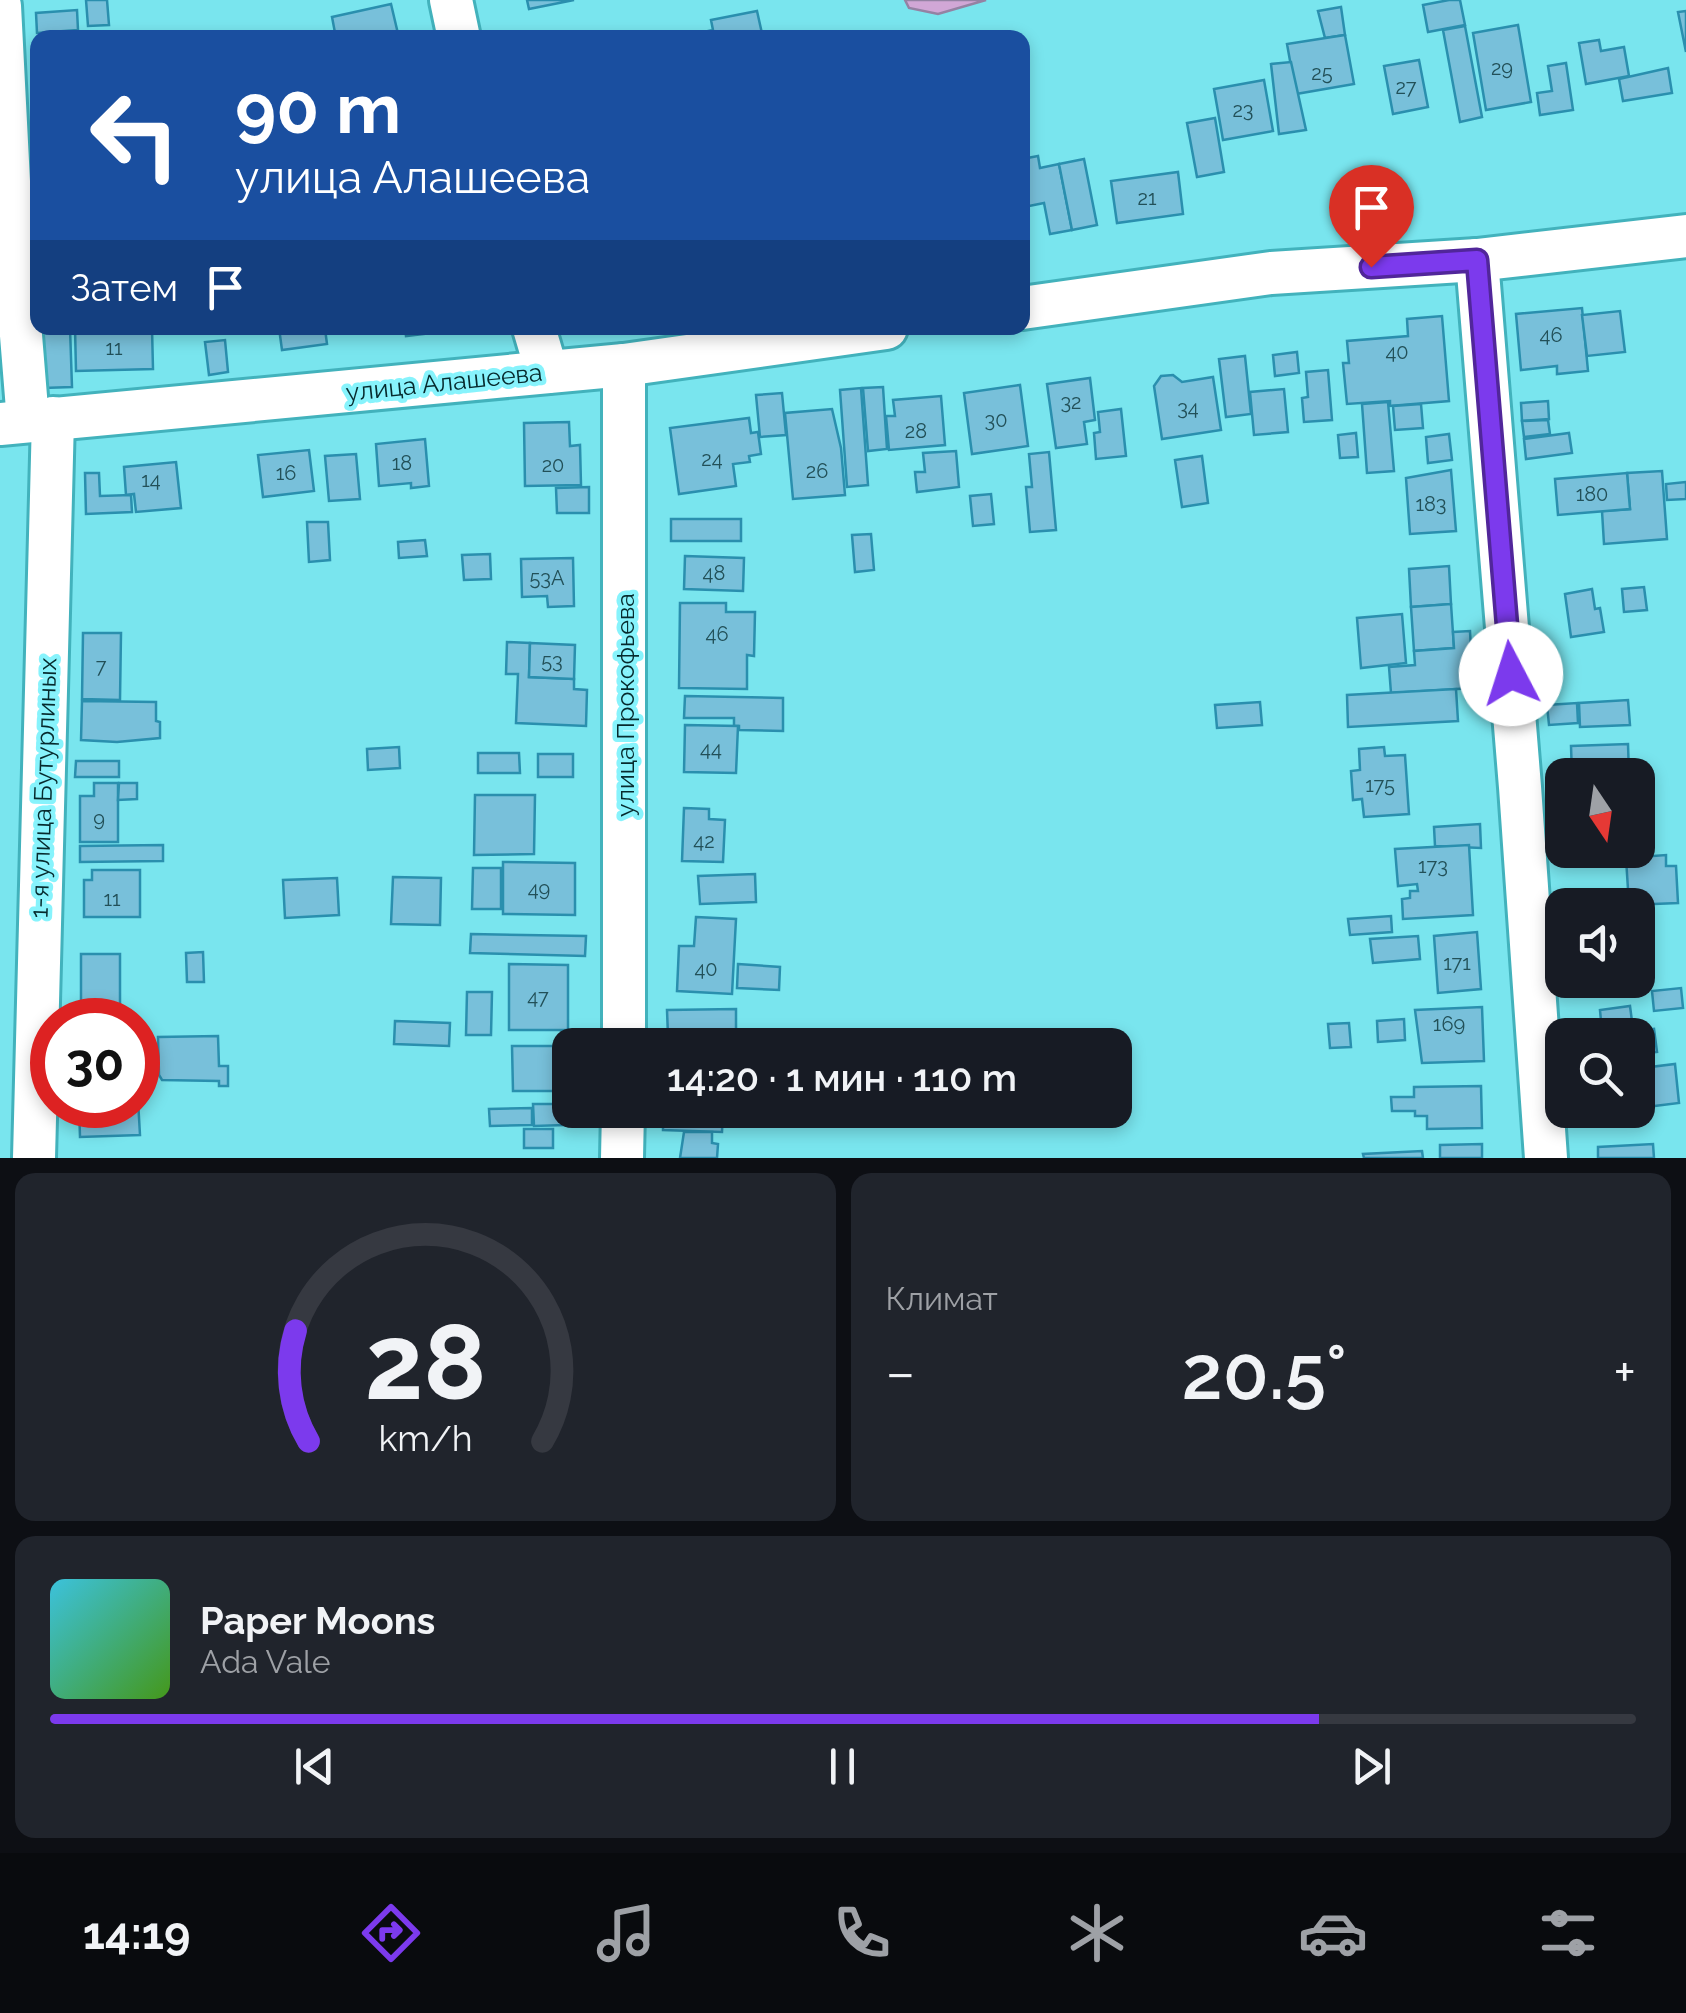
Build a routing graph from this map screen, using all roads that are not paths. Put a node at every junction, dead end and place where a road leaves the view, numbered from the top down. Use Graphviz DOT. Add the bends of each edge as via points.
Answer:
graph roads {
  1 [pos="451,0"];
  2 [pos="0,6"];
  3 [pos="457,30"];
  4 [pos="1686,236"];
  5 [pos="1477,260"];
  6 [pos="1030,307"];
  7 [pos="536,335"];
  8 [pos="836,335"];
  9 [pos="624,365"];
  10 [pos="547,372"];
  11 [pos="27,421"];
  12 [pos="624,1028"];
  13 [pos="623,1128"];
  14 [pos="34,1158"];
  15 [pos="622,1158"];
  16 [pos="1546,1158"];
  1 -- 3 [label="street"];
  2 -- 11 [label="street, 1-я улица Бутурлиных"];
  4 -- 5 [label="street"];
  5 -- 6 [label="street" via="1271,273"];
  5 -- 16 [label="street"];
  7 -- 10 [label="street"];
  8 -- 9 [label="street, улица Алашеева"];
  9 -- 10 [label="street, улица Алашеева"];
  9 -- 12 [label="street, улица Прокофьева"];
  10 -- 11 [label="street, улица Алашеева"];
  11 -- 14 [label="street, 1-я улица Бутурлиных"];
  13 -- 15 [label="street"];
}
